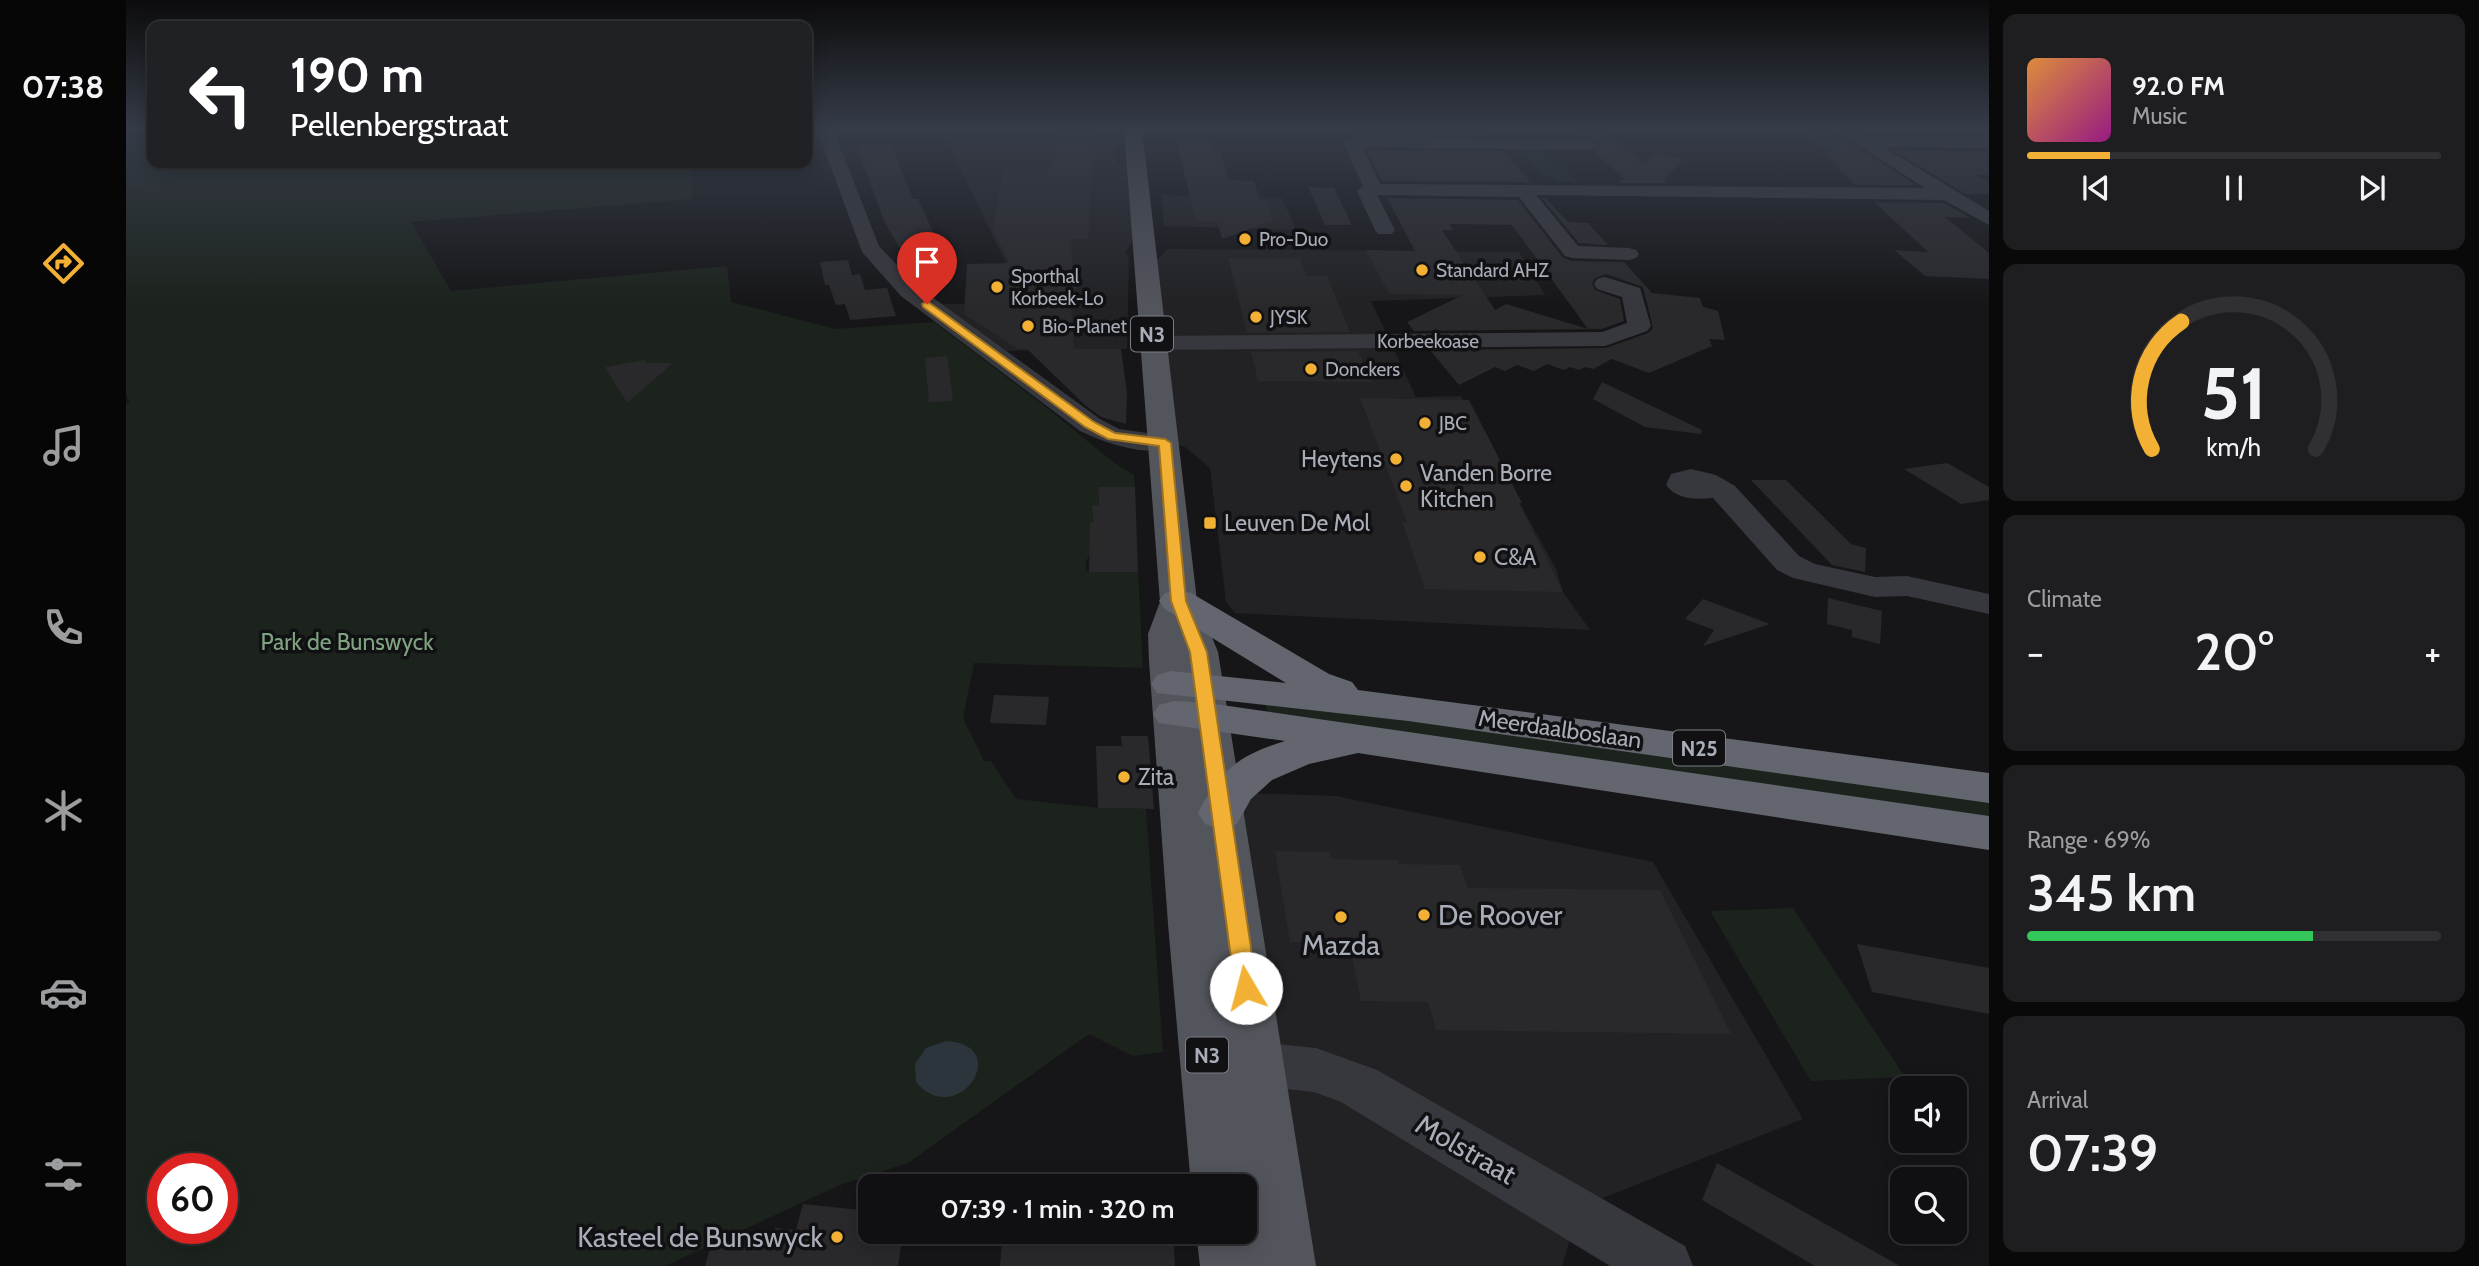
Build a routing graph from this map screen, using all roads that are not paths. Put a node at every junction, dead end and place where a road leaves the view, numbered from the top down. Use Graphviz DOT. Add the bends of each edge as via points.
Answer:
graph roads {
  1 [pos="847,188"];
  2 [pos="1139,188"];
  3 [pos="1938,188"];
  4 [pos="1373,189"];
  5 [pos="1599,189"];
  6 [pos="1524,192"];
  7 [pos="1948,194"];
  8 [pos="1989,219"];
  9 [pos="1385,230"];
  10 [pos="1629,254"];
  11 [pos="1605,284"];
  12 [pos="1153,343"];
  13 [pos="1165,443"];
  14 [pos="1711,486"];
  15 [pos="1178,601"];
  16 [pos="1989,604"];
  17 [pos="1189,700"];
  18 [pos="1409,728"];
  19 [pos="1989,788"];
  20 [pos="1221,813"];
  21 [pos="1989,833"];
  22 [pos="1257,1064"];
  23 [pos="1221,1174"];
  24 [pos="1229,1244"];
  25 [pos="1232,1266"];
  26 [pos="1284,1266"];
  27 [pos="1664,1266"];
  1 -- 13 [label="street" via="869,248 909,291 1090,425 1112,436"];
  2 -- 12 [label="main road, N3"];
  3 -- 7 [label="street"];
  4 -- 6 [label="street"];
  4 -- 9 [label="street" via="1366,191"];
  5 -- 6 [label="street"];
  5 -- 7 [label="street"];
  6 -- 10 [label="street" via="1572,252"];
  7 -- 8 [label="street"];
  11 -- 12 [label="street, Korbeekoase" via="1632,293 1639,326 1605,339"];
  12 -- 13 [label="main road, N3"];
  13 -- 15 [label="main road, N3"];
  14 -- 16 [label="street" via="1724,492 1788,563 1805,571"];
  15 -- 17 [label="main road, N3" via="1198,652"];
  15 -- 18 [label="highway" via="1315,683"];
  17 -- 18 [label="highway, Meerdaalboslaan / N25"];
  17 -- 20 [label="main road, N3"];
  17 -- 23 [label="main road, N3" via="1193,924"];
  18 -- 19 [label="highway, Meerdaalboslaan / N25"];
  18 -- 20 [label="highway" via="1321,746 1277,761 1235,788"];
  18 -- 21 [label="highway, Meerdaalboslaan / N25"];
  20 -- 22 [label="main road, N3"];
  22 -- 26 [label="main road, N3"];
  22 -- 27 [label="street, Molstraat" via="1316,1070 1359,1086"];
  24 -- 25 [label="main road"];
}
